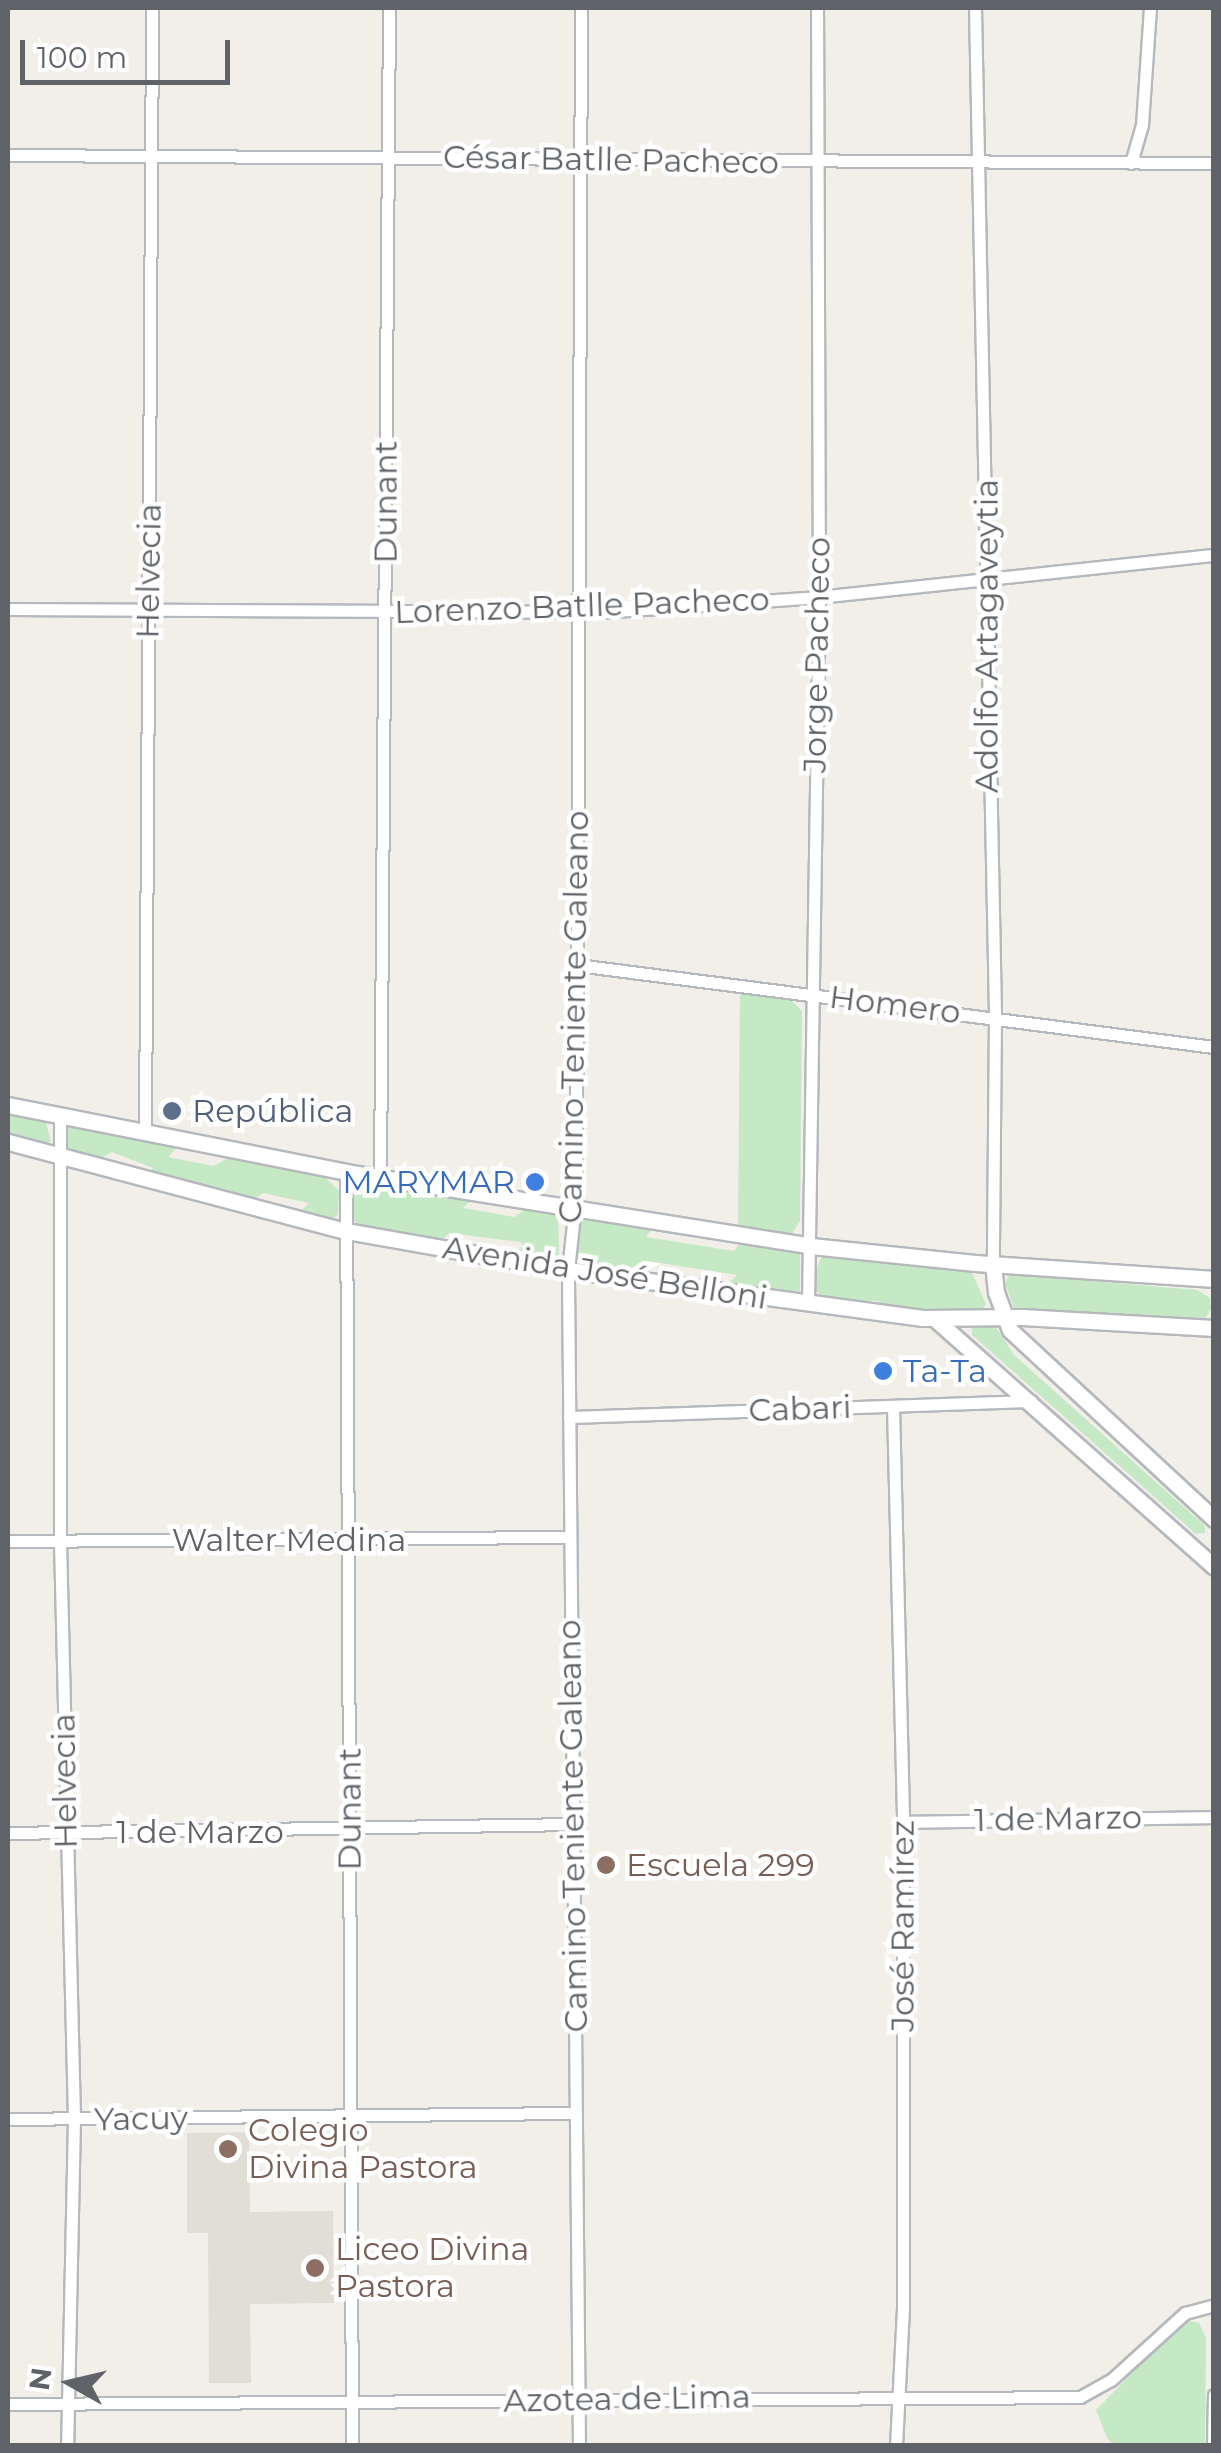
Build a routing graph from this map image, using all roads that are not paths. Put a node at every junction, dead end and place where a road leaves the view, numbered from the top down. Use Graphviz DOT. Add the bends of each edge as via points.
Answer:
graph roads {
  1 [pos="152,8"];
  2 [pos="389,8"];
  3 [pos="581,8"];
  4 [pos="817,8"];
  5 [pos="975,8"];
  6 [pos="1150,8"];
  7 [pos="8,155"];
  8 [pos="153,156"];
  9 [pos="387,157"];
  10 [pos="581,158"];
  11 [pos="818,160"];
  12 [pos="980,160"];
  13 [pos="1131,163"];
  14 [pos="1214,163"];
  15 [pos="1214,555"];
  16 [pos="986,578"];
  17 [pos="820,597"];
  18 [pos="8,609"];
  19 [pos="148,609"];
  20 [pos="580,612"];
  21 [pos="386,613"];
  22 [pos="576,965"];
  23 [pos="816,995"];
  24 [pos="995,1017"];
  25 [pos="1214,1047"];
  26 [pos="8,1105"];
  27 [pos="60,1117"];
  28 [pos="144,1134"];
  29 [pos="8,1142"];
  30 [pos="59,1157"];
  31 [pos="346,1172"];
  32 [pos="380,1177"];
  33 [pos="574,1208"];
  34 [pos="346,1231"];
  35 [pos="811,1246"];
  36 [pos="993,1264"];
  37 [pos="568,1270"];
  38 [pos="1214,1280"];
  39 [pos="808,1303"];
  40 [pos="1002,1318"];
  41 [pos="935,1320"];
  42 [pos="1214,1328"];
  43 [pos="1031,1401"];
  44 [pos="893,1406"];
  45 [pos="569,1417"];
  46 [pos="1214,1519"];
  47 [pos="570,1537"];
  48 [pos="8,1540"];
  49 [pos="348,1540"];
  50 [pos="60,1541"];
  51 [pos="1214,1567"];
  52 [pos="1214,1817"];
  53 [pos="903,1822"];
  54 [pos="573,1824"];
  55 [pos="350,1831"];
  56 [pos="8,1833"];
  57 [pos="66,1833"];
  58 [pos="576,2113"];
  59 [pos="351,2117"];
  60 [pos="8,2119"];
  61 [pos="74,2119"];
  62 [pos="1214,2305"];
  63 [pos="1214,2395"];
  64 [pos="896,2398"];
  65 [pos="579,2399"];
  66 [pos="351,2401"];
  67 [pos="8,2404"];
  68 [pos="68,2404"];
  69 [pos="67,2446"];
  70 [pos="352,2446"];
  71 [pos="579,2446"];
  72 [pos="896,2446"];
  73 [pos="1213,2446"];
  1 -- 8 [label="street, Helvecia"];
  2 -- 9 [label="street, Dunant"];
  3 -- 10 [label="street, Camino Teniente Galeano"];
  4 -- 11 [label="street, Jorge Pacheco"];
  5 -- 12 [label="street, Adolfo Artagaveytia"];
  6 -- 13 [label="street" via="1142,125"];
  7 -- 8 [label="street, César Batlle Pacheco"];
  8 -- 9 [label="street, César Batlle Pacheco"];
  8 -- 19 [label="street, Helvecia"];
  9 -- 10 [label="street, César Batlle Pacheco"];
  9 -- 21 [label="street, Dunant"];
  10 -- 11 [label="street, César Batlle Pacheco"];
  10 -- 20 [label="street, Camino Teniente Galeano"];
  11 -- 12 [label="street, César Batlle Pacheco"];
  11 -- 17 [label="street, Jorge Pacheco"];
  12 -- 13 [label="street, César Batlle Pacheco"];
  12 -- 16 [label="street, Adolfo Artagaveytia"];
  13 -- 14 [label="street, César Batlle Pacheco"];
  15 -- 16 [label="street, Lorenzo Batlle Pacheco"];
  16 -- 17 [label="street, Lorenzo Batlle Pacheco"];
  16 -- 24 [label="street, Adolfo Artagaveytia"];
  17 -- 20 [label="street, Lorenzo Batlle Pacheco"];
  17 -- 23 [label="street, Jorge Pacheco"];
  18 -- 19 [label="street, Lorenzo Batlle Pacheco"];
  19 -- 21 [label="street, Lorenzo Batlle Pacheco"];
  19 -- 28 [label="street, Helvecia"];
  20 -- 21 [label="street, Lorenzo Batlle Pacheco"];
  20 -- 22 [label="street, Camino Teniente Galeano"];
  21 -- 32 [label="street, Dunant"];
  22 -- 23 [label="street, Homero"];
  22 -- 33 [label="street, Camino Teniente Galeano"];
  23 -- 24 [label="street, Homero"];
  23 -- 35 [label="street, Jorge Pacheco"];
  24 -- 25 [label="street, Homero"];
  24 -- 36 [label="street, Adolfo Artagaveytia"];
  26 -- 27 [label="main road, Avenida José Belloni"];
  27 -- 28 [label="main road, Avenida José Belloni"];
  27 -- 30 [label="street, Helvecia"];
  28 -- 31 [label="main road, Avenida José Belloni"];
  29 -- 30 [label="main road, Avenida José Belloni"];
  30 -- 34 [label="main road, Avenida José Belloni"];
  30 -- 50 [label="street, Helvecia"];
  31 -- 32 [label="main road, Avenida José Belloni"];
  31 -- 34 [label="street, Dunant"];
  32 -- 33 [label="main road, Avenida José Belloni"];
  33 -- 35 [label="main road, Avenida José Belloni"];
  33 -- 37 [label="street, Camino Teniente Galeano"];
  34 -- 37 [label="main road, Avenida José Belloni"];
  34 -- 49 [label="street, Dunant"];
  35 -- 36 [label="main road, Avenida José Belloni"];
  35 -- 39 [label="street, Jorge Pacheco"];
  36 -- 38 [label="main road, Avenida José Belloni"];
  36 -- 40 [label="main road"];
  37 -- 39 [label="main road, Avenida José Belloni"];
  37 -- 45 [label="street, Camino Teniente Galeano"];
  39 -- 41 [label="main road, Avenida José Belloni"];
  40 -- 41 [label="main road, Avenida José Belloni"];
  40 -- 42 [label="main road, Avenida José Belloni"];
  40 -- 46 [label="main road"];
  41 -- 43 [label="main road"];
  43 -- 44 [label="street, Cabari"];
  43 -- 51 [label="main road"];
  44 -- 45 [label="street, Cabari"];
  44 -- 53 [label="street, José Ramírez"];
  45 -- 47 [label="street, Camino Teniente Galeano"];
  47 -- 49 [label="street, Walter Medina"];
  47 -- 54 [label="street, Camino Teniente Galeano"];
  48 -- 50 [label="street, Walter Medina"];
  49 -- 50 [label="street, Walter Medina"];
  49 -- 55 [label="street, Dunant"];
  50 -- 57 [label="street, Helvecia"];
  52 -- 53 [label="street, 1 de Marzo"];
  53 -- 64 [label="street, José Ramírez" via="903,2308"];
  54 -- 55 [label="street, 1 de Marzo"];
  54 -- 58 [label="street, Camino Teniente Galeano"];
  55 -- 57 [label="street, 1 de Marzo"];
  55 -- 59 [label="street, Dunant"];
  56 -- 57 [label="street, 1 de Marzo"];
  57 -- 61 [label="street, Helvecia"];
  58 -- 59 [label="street, Yacuy"];
  58 -- 65 [label="street, Camino Teniente Galeano"];
  59 -- 61 [label="street, Yacuy"];
  59 -- 66 [label="street, Dunant"];
  60 -- 61 [label="street, Yacuy"];
  61 -- 68 [label="street, Helvecia"];
  62 -- 64 [label="street, Azotea de Lima" via="1185,2313 1089,2395"];
  63 -- 73 [label="street"];
  64 -- 65 [label="street, Azotea de Lima"];
  64 -- 72 [label="street, José Ramírez"];
  65 -- 66 [label="street, Azotea de Lima"];
  65 -- 71 [label="street, Camino Teniente Galeano"];
  66 -- 68 [label="street, Azotea de Lima"];
  66 -- 70 [label="street, Dunant"];
  67 -- 68 [label="street, Azotea de Lima"];
  68 -- 69 [label="street, Helvecia"];
}
